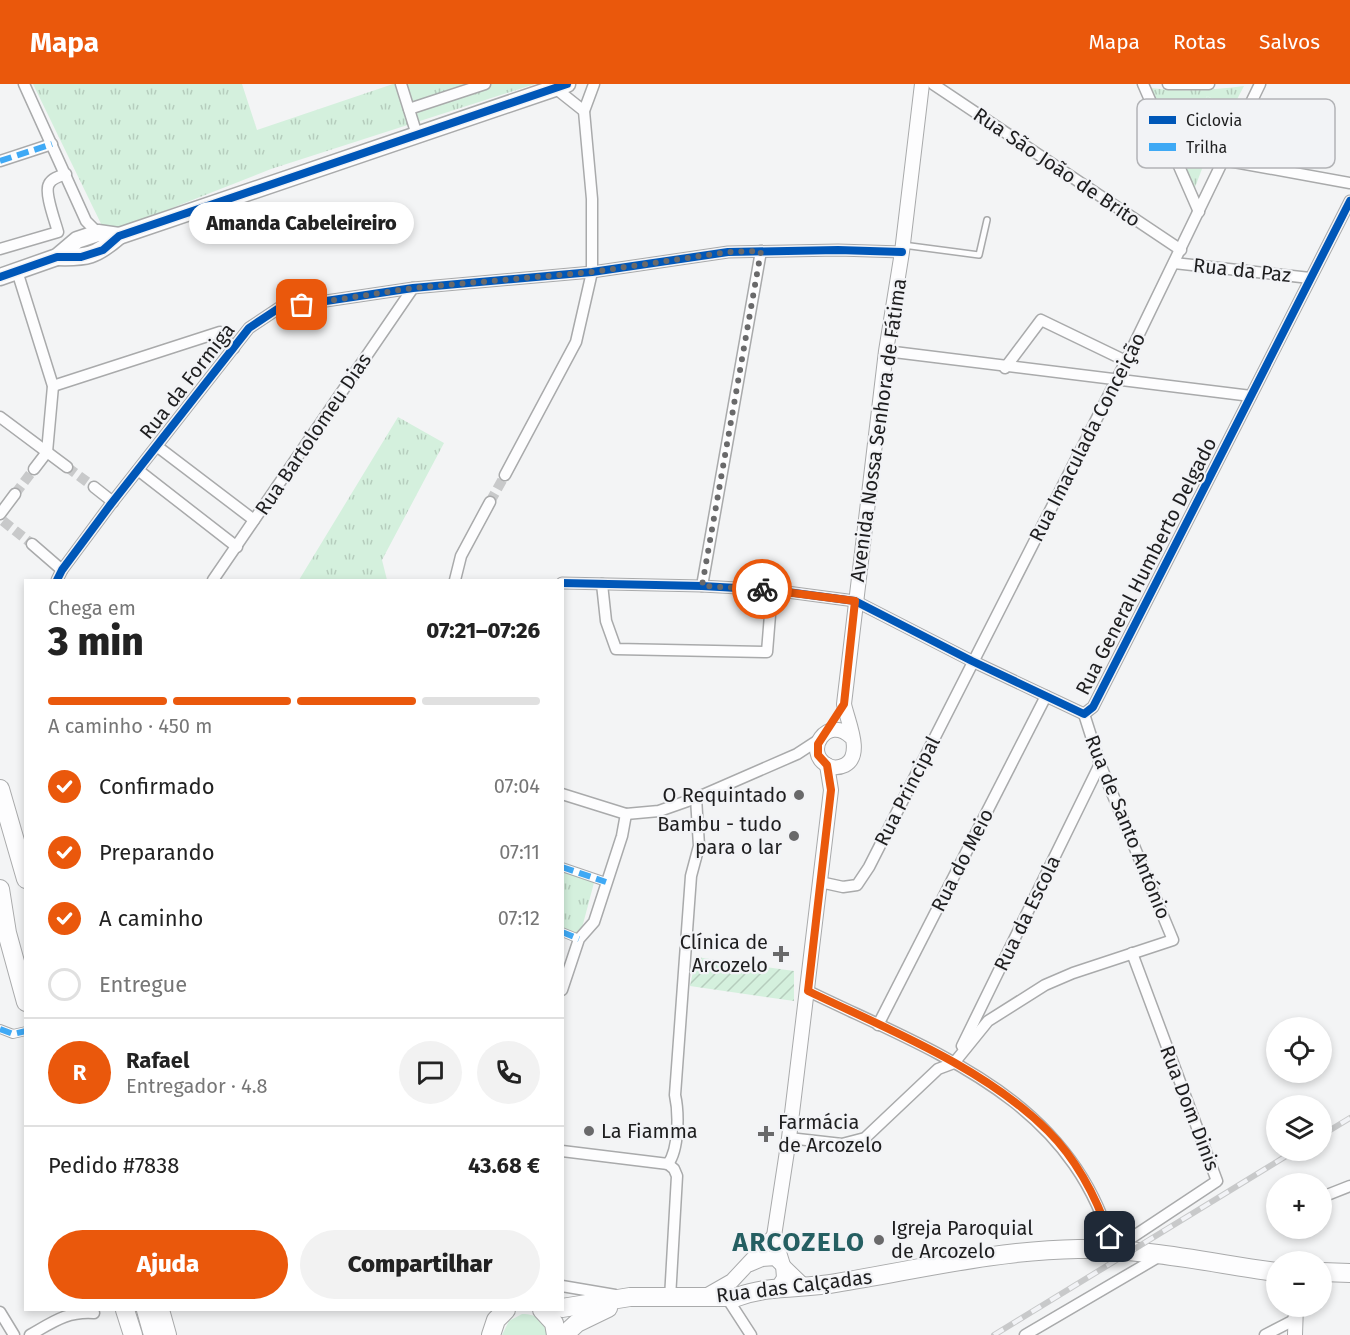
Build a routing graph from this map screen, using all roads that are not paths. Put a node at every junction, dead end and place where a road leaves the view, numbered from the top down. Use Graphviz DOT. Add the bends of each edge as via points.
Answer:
graph roads {
  1 [pos="24,84"];
  2 [pos="401,84"];
  3 [pos="485,84"];
  4 [pos="594,84"];
  5 [pos="922,84"];
  6 [pos="933,84"];
  7 [pos="1143,84"];
  8 [pos="1168,84"];
  9 [pos="1209,84"];
  10 [pos="1260,84"];
  11 [pos="561,86"];
  12 [pos="1150,99"];
  13 [pos="1253,99"];
  14 [pos="409,109"];
  15 [pos="584,111"];
  16 [pos="417,135"];
  17 [pos="52,144"];
  18 [pos="0,160"];
  19 [pos="1180,168"];
  20 [pos="1219,168"];
  21 [pos="1267,168"];
  22 [pos="66,174"];
  23 [pos="1350,183"];
  24 [pos="1350,201"];
  25 [pos="1199,212"];
  26 [pos="987,220"];
  27 [pos="92,227"];
  28 [pos="119,236"];
  29 [pos="0,249"];
  30 [pos="902,249"];
  31 [pos="1181,250"];
  32 [pos="761,251"];
  33 [pos="57,257"];
  34 [pos="1174,263"];
  35 [pos="16,271"];
  36 [pos="592,272"];
  37 [pos="0,277"];
  38 [pos="1310,278"];
  39 [pos="413,288"];
  40 [pos="234,348"];
  41 [pos="886,351"];
  42 [pos="1126,361"];
  43 [pos="1005,368"];
  44 [pos="1116,380"];
  45 [pos="53,386"];
  46 [pos="1251,396"];
  47 [pos="0,417"];
  48 [pos="158,447"];
  49 [pos="47,452"];
  50 [pos="67,467"];
  51 [pos="34,469"];
  52 [pos="138,470"];
  53 [pos="505,475"];
  54 [pos="94,487"];
  55 [pos="15,494"];
  56 [pos="113,502"];
  57 [pos="490,502"];
  58 [pos="1,518"];
  59 [pos="254,520"];
  60 [pos="32,544"];
  61 [pos="237,547"];
  62 [pos="62,570"];
  63 [pos="58,579"];
  64 [pos="214,579"];
  65 [pos="454,579"];
  66 [pos="564,584"];
  67 [pos="602,584"];
  68 [pos="702,586"];
  69 [pos="772,590"];
  70 [pos="855,601"];
  71 [pos="972,661"];
  72 [pos="1046,696"];
  73 [pos="844,704"];
  74 [pos="1084,714"];
  75 [pos="822,736"];
  76 [pos="851,737"];
  77 [pos="797,754"];
  78 [pos="824,762"];
  79 [pos="848,764"];
  80 [pos="1100,764"];
  81 [pos="0,789"];
  82 [pos="831,790"];
  83 [pos="564,795"];
  84 [pos="696,798"];
  85 [pos="626,814"];
  86 [pos="23,865"];
  87 [pos="564,868"];
  88 [pos="0,873"];
  89 [pos="606,882"];
  90 [pos="820,882"];
  91 [pos="0,889"];
  92 [pos="564,933"];
  93 [pos="579,939"];
  94 [pos="1132,953"];
  95 [pos="24,954"];
  96 [pos="567,962"];
  97 [pos="564,979"];
  98 [pos="808,991"];
  99 [pos="24,995"];
  100 [pos="878,1025"];
  101 [pos="0,1029"];
  102 [pos="24,1031"];
  103 [pos="954,1063"];
  104 [pos="789,1138"];
  105 [pos="564,1151"];
  106 [pos="668,1164"];
  107 [pos="1350,1186"];
  108 [pos="1332,1193"];
  109 [pos="774,1236"];
  110 [pos="1113,1250"];
  111 [pos="1161,1256"];
  112 [pos="748,1264"];
  113 [pos="783,1265"];
  114 [pos="1266,1271"];
  115 [pos="1332,1272"];
  116 [pos="1350,1273"];
  117 [pos="564,1286"];
  118 [pos="805,1287"];
  119 [pos="777,1289"];
  120 [pos="754,1291"];
  121 [pos="630,1297"];
  122 [pos="670,1298"];
  123 [pos="703,1298"];
  124 [pos="727,1298"];
  125 [pos="564,1308"];
  126 [pos="113,1311"];
  127 [pos="126,1311"];
  128 [pos="146,1311"];
  129 [pos="160,1311"];
  130 [pos="543,1311"];
  131 [pos="0,1312"];
  132 [pos="94,1313"];
  133 [pos="1290,1317"];
  134 [pos="1296,1317"];
  135 [pos="14,1335"];
  136 [pos="30,1335"];
  137 [pos="121,1335"];
  138 [pos="133,1335"];
  139 [pos="153,1335"];
  140 [pos="167,1335"];
  141 [pos="556,1335"];
  142 [pos="564,1335"];
  143 [pos="751,1335"];
  144 [pos="1025,1335"];
  145 [pos="1265,1335"];
  146 [pos="1295,1335"];
  1 -- 17 [label="street"];
  2 -- 14 [label="street"];
  3 -- 14 [label="street"];
  4 -- 15 [label="street"];
  5 -- 30 [label="street, Avenida Nossa Senhora de Fátima"];
  6 -- 31 [label="street, Rua São João de Brito"];
  7 -- 12 [label="street"];
  8 -- 9 [label="street"];
  10 -- 13 [label="street, Rua Imaculada Conceição"];
  11 -- 15 [label="street"];
  11 -- 16 [label="main road"];
  14 -- 16 [label="street"];
  15 -- 36 [label="street" via="592,199"];
  16 -- 28 [label="main road"];
  17 -- 18 [label="street"];
  17 -- 22 [label="street"];
  19 -- 25 [label="street"];
  20 -- 25 [label="street, Rua Imaculada Conceição"];
  21 -- 23 [label="street"];
  22 -- 27 [label="street"];
  22 -- 29 [label="street" via="48,185 58,232"];
  24 -- 38 [label="street, Rua General Humberto Delgado"];
  25 -- 31 [label="street, Rua Imaculada Conceição"];
  26 -- 30 [label="lane" via="979,255"];
  27 -- 28 [label="main road"];
  27 -- 33 [label="main road"];
  28 -- 33 [label="main road" via="103,250 81,258"];
  30 -- 32 [label="street, Rua da Formiga"];
  30 -- 41 [label="street, Avenida Nossa Senhora de Fátima"];
  31 -- 34 [label="street, Rua Imaculada Conceição"];
  32 -- 36 [label="street, Rua da Formiga" via="728,252"];
  32 -- 68 [label="street"];
  33 -- 35 [label="main road"];
  34 -- 38 [label="street, Rua da Paz"];
  34 -- 42 [label="street, Rua Imaculada Conceição"];
  35 -- 37 [label="main road"];
  35 -- 45 [label="street"];
  36 -- 39 [label="street, Rua da Formiga"];
  36 -- 53 [label="street" via="576,342"];
  38 -- 46 [label="street, Rua General Humberto Delgado"];
  39 -- 40 [label="street, Rua da Formiga" via="279,308 249,328"];
  39 -- 59 [label="street, Rua Bartolomeu Dias"];
  40 -- 45 [label="street" via="220,332"];
  40 -- 48 [label="street, Rua da Formiga"];
  41 -- 43 [label="street"];
  41 -- 70 [label="street, Avenida Nossa Senhora de Fátima"];
  42 -- 43 [label="street" via="1041,320"];
  42 -- 44 [label="street, Rua Imaculada Conceição"];
  43 -- 44 [label="street"];
  44 -- 46 [label="street"];
  44 -- 71 [label="street, Rua Imaculada Conceição"];
  45 -- 49 [label="street"];
  46 -- 74 [label="street, Rua General Humberto Delgado" via="1093,707"];
  47 -- 49 [label="street"];
  48 -- 52 [label="street, Rua da Formiga"];
  48 -- 59 [label="street"];
  49 -- 50 [label="street"];
  49 -- 51 [label="street"];
  52 -- 56 [label="street, Rua da Formiga"];
  52 -- 61 [label="street"];
  54 -- 56 [label="street"];
  55 -- 58 [label="street"];
  56 -- 62 [label="street, Rua da Formiga"];
  57 -- 65 [label="street" via="461,556"];
  59 -- 61 [label="street, Rua Bartolomeu Dias"];
  60 -- 62 [label="street"];
  61 -- 64 [label="street, Rua Bartolomeu Dias"];
  62 -- 63 [label="street, Rua da Formiga"];
  66 -- 67 [label="street, Rua General Humberto Delgado"];
  67 -- 68 [label="street, Rua General Humberto Delgado"];
  67 -- 69 [label="street" via="606,621 616,649 767,652"];
  68 -- 69 [label="street, Rua General Humberto Delgado"];
  69 -- 70 [label="street, Rua General Humberto Delgado"];
  70 -- 71 [label="street, Rua General Humberto Delgado"];
  70 -- 73 [label="street, Avenida Nossa Senhora de Fátima"];
  71 -- 72 [label="street, Rua General Humberto Delgado"];
  71 -- 90 [label="street, Rua Principal" via="857,885 843,887"];
  72 -- 74 [label="street, Rua General Humberto Delgado"];
  72 -- 100 [label="street, Rua do Meio"];
  73 -- 75 [label="street, Avenida Nossa Senhora de Fátima"];
  73 -- 76 [label="street, Avenida Nossa Senhora de Fátima"];
  74 -- 80 [label="street, Rua de Santo António"];
  75 -- 76 [label="street" via="836,729"];
  75 -- 77 [label="street"];
  75 -- 78 [label="street" via="817,750"];
  76 -- 79 [label="street" via="855,748"];
  77 -- 78 [label="street"];
  77 -- 84 [label="street"];
  78 -- 79 [label="street" via="837,767"];
  78 -- 82 [label="street"];
  79 -- 82 [label="street"];
  80 -- 94 [label="street, Rua de Santo António" via="1173,940"];
  80 -- 103 [label="street, Rua da Escola"];
  81 -- 86 [label="main road"];
  82 -- 90 [label="street"];
  83 -- 85 [label="street"];
  84 -- 85 [label="street" via="659,811"];
  84 -- 106 [label="street" via="699,846 691,876 675,1144"];
  85 -- 89 [label="street"];
  87 -- 89 [label="street"];
  88 -- 95 [label="main road"];
  89 -- 93 [label="street" via="594,922"];
  90 -- 98 [label="street"];
  91 -- 99 [label="main road"];
  92 -- 93 [label="street"];
  93 -- 96 [label="street"];
  94 -- 103 [label="street" via="1045,985 988,1021"];
  94 -- 110 [label="street, Rua Dom Dinis" via="1217,1181"];
  96 -- 97 [label="street"];
  98 -- 100 [label="street"];
  98 -- 104 [label="street"];
  100 -- 103 [label="street"];
  101 -- 102 [label="street" via="13,1034"];
  103 -- 104 [label="street" via="938,1070 865,1138 842,1144"];
  103 -- 110 [label="street" via="1010,1097 1049,1132 1084,1179 1101,1212"];
  104 -- 109 [label="street"];
  105 -- 106 [label="street"];
  106 -- 122 [label="street" via="676,1176"];
  107 -- 108 [label="street"];
  109 -- 112 [label="street"];
  109 -- 113 [label="street"];
  110 -- 111 [label="main road, Rua das Calçadas"];
  110 -- 118 [label="main road, Rua das Calçadas" via="1038,1251"];
  111 -- 114 [label="main road, Rua das Calçadas"];
  111 -- 144 [label="street"];
  112 -- 113 [label="street" via="775,1258"];
  112 -- 120 [label="street" via="747,1282"];
  112 -- 123 [label="street" via="732,1281"];
  113 -- 118 [label="street"];
  113 -- 119 [label="street" via="784,1278"];
  115 -- 116 [label="main road"];
  117 -- 121 [label="street"];
  118 -- 119 [label="main road, Rua das Calçadas"];
  119 -- 120 [label="main road, Rua das Calçadas"];
  120 -- 124 [label="main road, Rua das Calçadas"];
  121 -- 122 [label="main road, Rua das Calçadas"];
  121 -- 125 [label="main road, Rua das Calçadas"];
  121 -- 142 [label="main road, Rua das Calçadas" via="578,1323"];
  122 -- 123 [label="main road, Rua das Calçadas"];
  123 -- 124 [label="main road, Rua das Calçadas"];
  124 -- 143 [label="street"];
  126 -- 137 [label="main road"];
  127 -- 138 [label="main road"];
  128 -- 139 [label="main road"];
  129 -- 140 [label="main road"];
  130 -- 141 [label="main road" via="554,1323"];
  131 -- 135 [label="street"];
  132 -- 136 [label="street" via="69,1314"];
  133 -- 145 [label="street"];
  134 -- 146 [label="street"];
}
